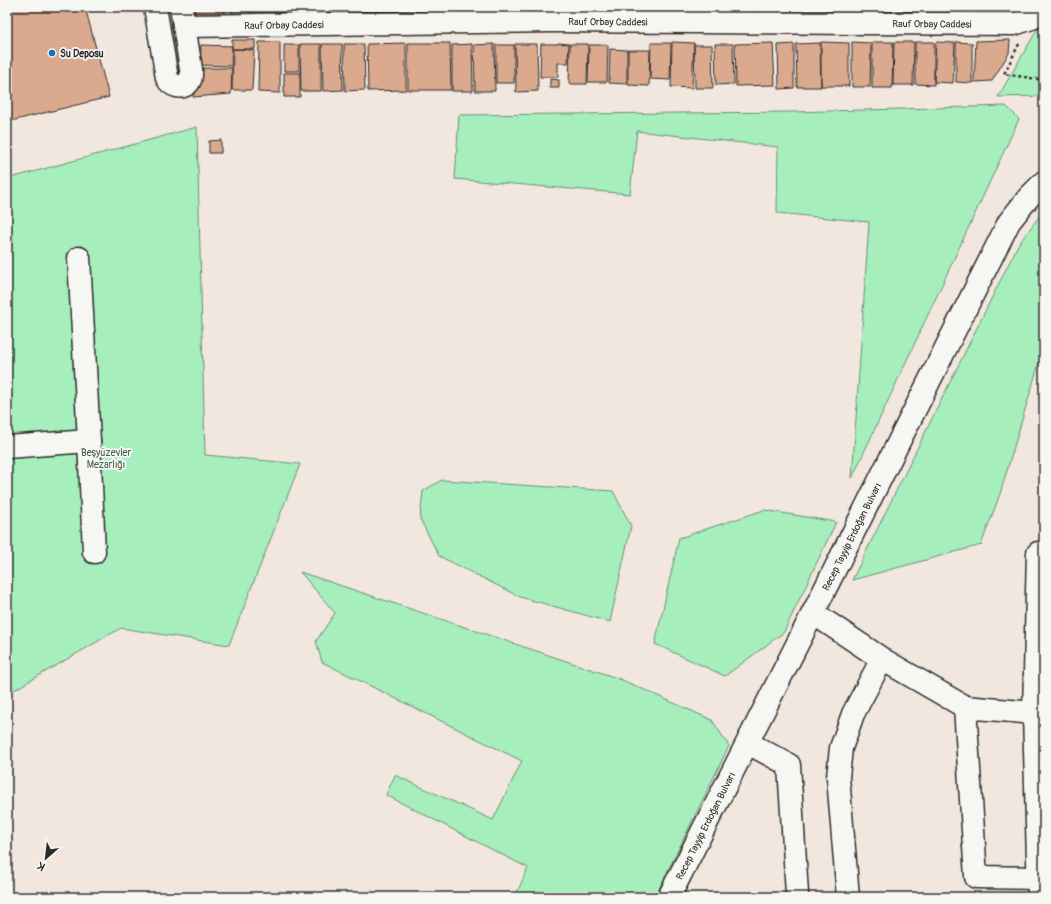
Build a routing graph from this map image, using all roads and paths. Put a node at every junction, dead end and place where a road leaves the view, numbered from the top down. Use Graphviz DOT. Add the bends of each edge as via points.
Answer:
graph roads {
  1 [pos="155,7"];
  2 [pos="1037,13"];
  3 [pos="552,14"];
  4 [pos="794,15"];
  5 [pos="183,16"];
  6 [pos="315,16"];
  7 [pos="1044,80"];
  8 [pos="1044,182"];
  9 [pos="79,258"];
  10 [pos="89,441"];
  11 [pos="7,447"];
  12 [pos="94,552"];
  13 [pos="1038,553"];
  14 [pos="813,614"];
  15 [pos="882,659"];
  16 [pos="965,707"];
  17 [pos="1034,713"];
  18 [pos="748,742"];
  19 [pos="1039,887"];
  20 [pos="798,894"];
  21 [pos="669,897"];
  22 [pos="848,897"];
  1 -- 5 [label="street" via="167,78 171,84 177,86 186,84 191,77"];
  2 -- 4 [label="street, Rauf Orbay Caddesi" via="1014,24"];
  2 -- 7 [label="path" via="1004,74"];
  3 -- 4 [label="street, Rauf Orbay Caddesi"];
  3 -- 6 [label="street, Rauf Orbay Caddesi"];
  5 -- 6 [label="street, Rauf Orbay Caddesi"];
  8 -- 14 [label="street, Recep Tayyip Erdoğan Bulvarı" via="1009,222"];
  9 -- 10 [label="street"];
  10 -- 11 [label="street"];
  10 -- 12 [label="street"];
  13 -- 17 [label="street"];
  14 -- 15 [label="street"];
  14 -- 18 [label="street, Recep Tayyip Erdoğan Bulvarı" via="751,718"];
  15 -- 16 [label="street"];
  15 -- 22 [label="street" via="853,714 841,748 838,777"];
  16 -- 17 [label="street"];
  16 -- 19 [label="street" via="976,877"];
  17 -- 19 [label="street"];
  18 -- 20 [label="street" via="789,765"];
  18 -- 21 [label="street, Recep Tayyip Erdoğan Bulvarı"];
}
